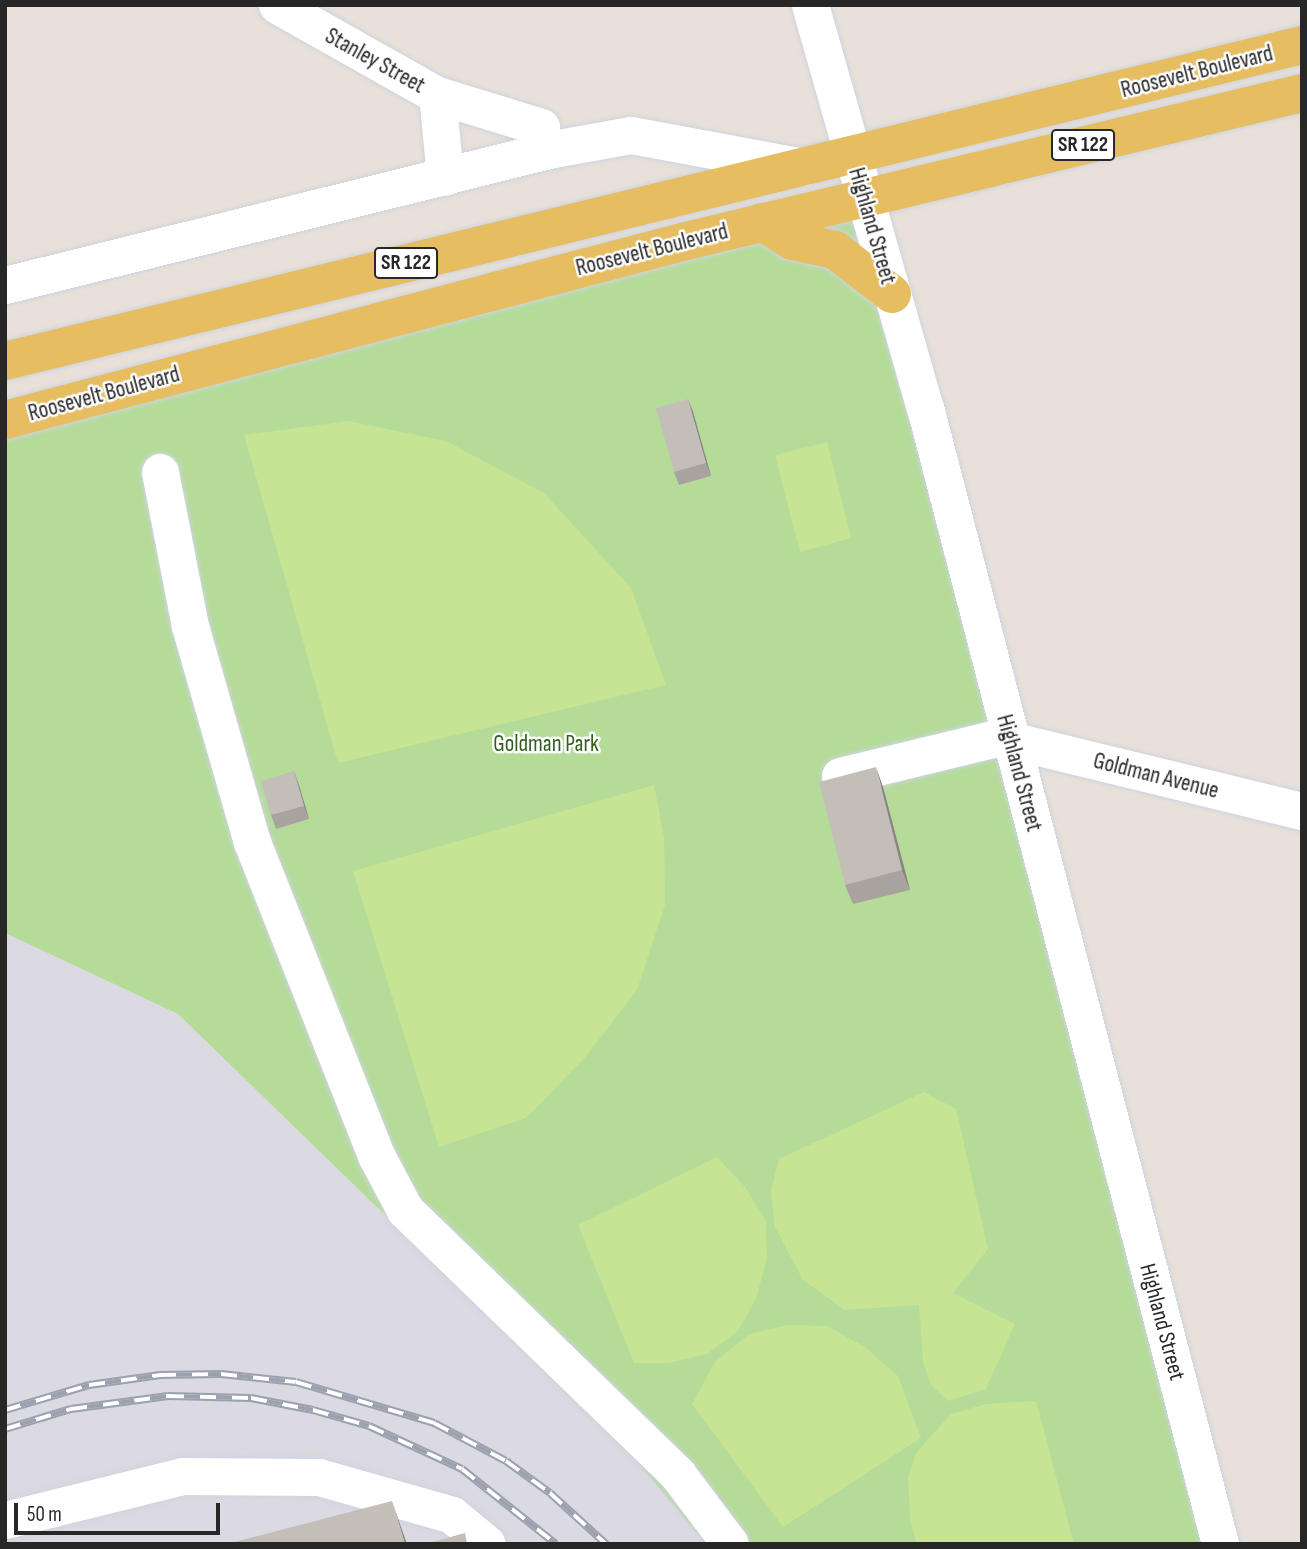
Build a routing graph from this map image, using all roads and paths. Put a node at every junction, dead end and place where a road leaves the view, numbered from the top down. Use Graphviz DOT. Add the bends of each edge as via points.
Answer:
graph roads {
  1 [pos="277,5"];
  2 [pos="810,5"];
  3 [pos="1302,45"];
  4 [pos="1302,93"];
  5 [pos="437,95"];
  6 [pos="541,127"];
  7 [pos="852,158"];
  8 [pos="808,168"];
  9 [pos="444,177"];
  10 [pos="864,197"];
  11 [pos="762,222"];
  12 [pos="5,285"];
  13 [pos="892,294"];
  14 [pos="5,361"];
  15 [pos="5,420"];
  16 [pos="160,472"];
  17 [pos="1010,738"];
  18 [pos="840,776"];
  19 [pos="1302,811"];
  20 [pos="5,1520"];
  21 [pos="487,1544"];
  22 [pos="730,1544"];
  23 [pos="1220,1544"];
  1 -- 5 [label="street, Stanley Street"];
  2 -- 7 [label="street, Highland Street"];
  3 -- 7 [label="main road, Roosevelt Boulevard / SR 122"];
  4 -- 10 [label="main road, Roosevelt Boulevard / SR 122"];
  5 -- 6 [label="street, Stanley Street"];
  5 -- 9 [label="street, Stanley Street"];
  7 -- 8 [label="main road, Roosevelt Boulevard / SR 122"];
  7 -- 10 [label="street, Highland Street"];
  8 -- 9 [label="street, Roosevelt Boulevard" via="631,135"];
  8 -- 14 [label="main road, Roosevelt Boulevard / SR 122"];
  9 -- 12 [label="street, Roosevelt Boulevard"];
  10 -- 11 [label="main road, Roosevelt Boulevard / SR 122"];
  10 -- 13 [label="street, Highland Street"];
  11 -- 13 [label="main road" via="792,241 835,250"];
  11 -- 15 [label="main road, Roosevelt Boulevard / SR 122"];
  13 -- 17 [label="street, Highland Street"];
  16 -- 22 [label="street" via="190,626 252,842 377,1157 405,1210 678,1475"];
  17 -- 18 [label="street"];
  17 -- 19 [label="street, Goldman Avenue"];
  17 -- 23 [label="street, Highland Street"];
  20 -- 21 [label="street" via="183,1476 319,1477 452,1515"];
}
